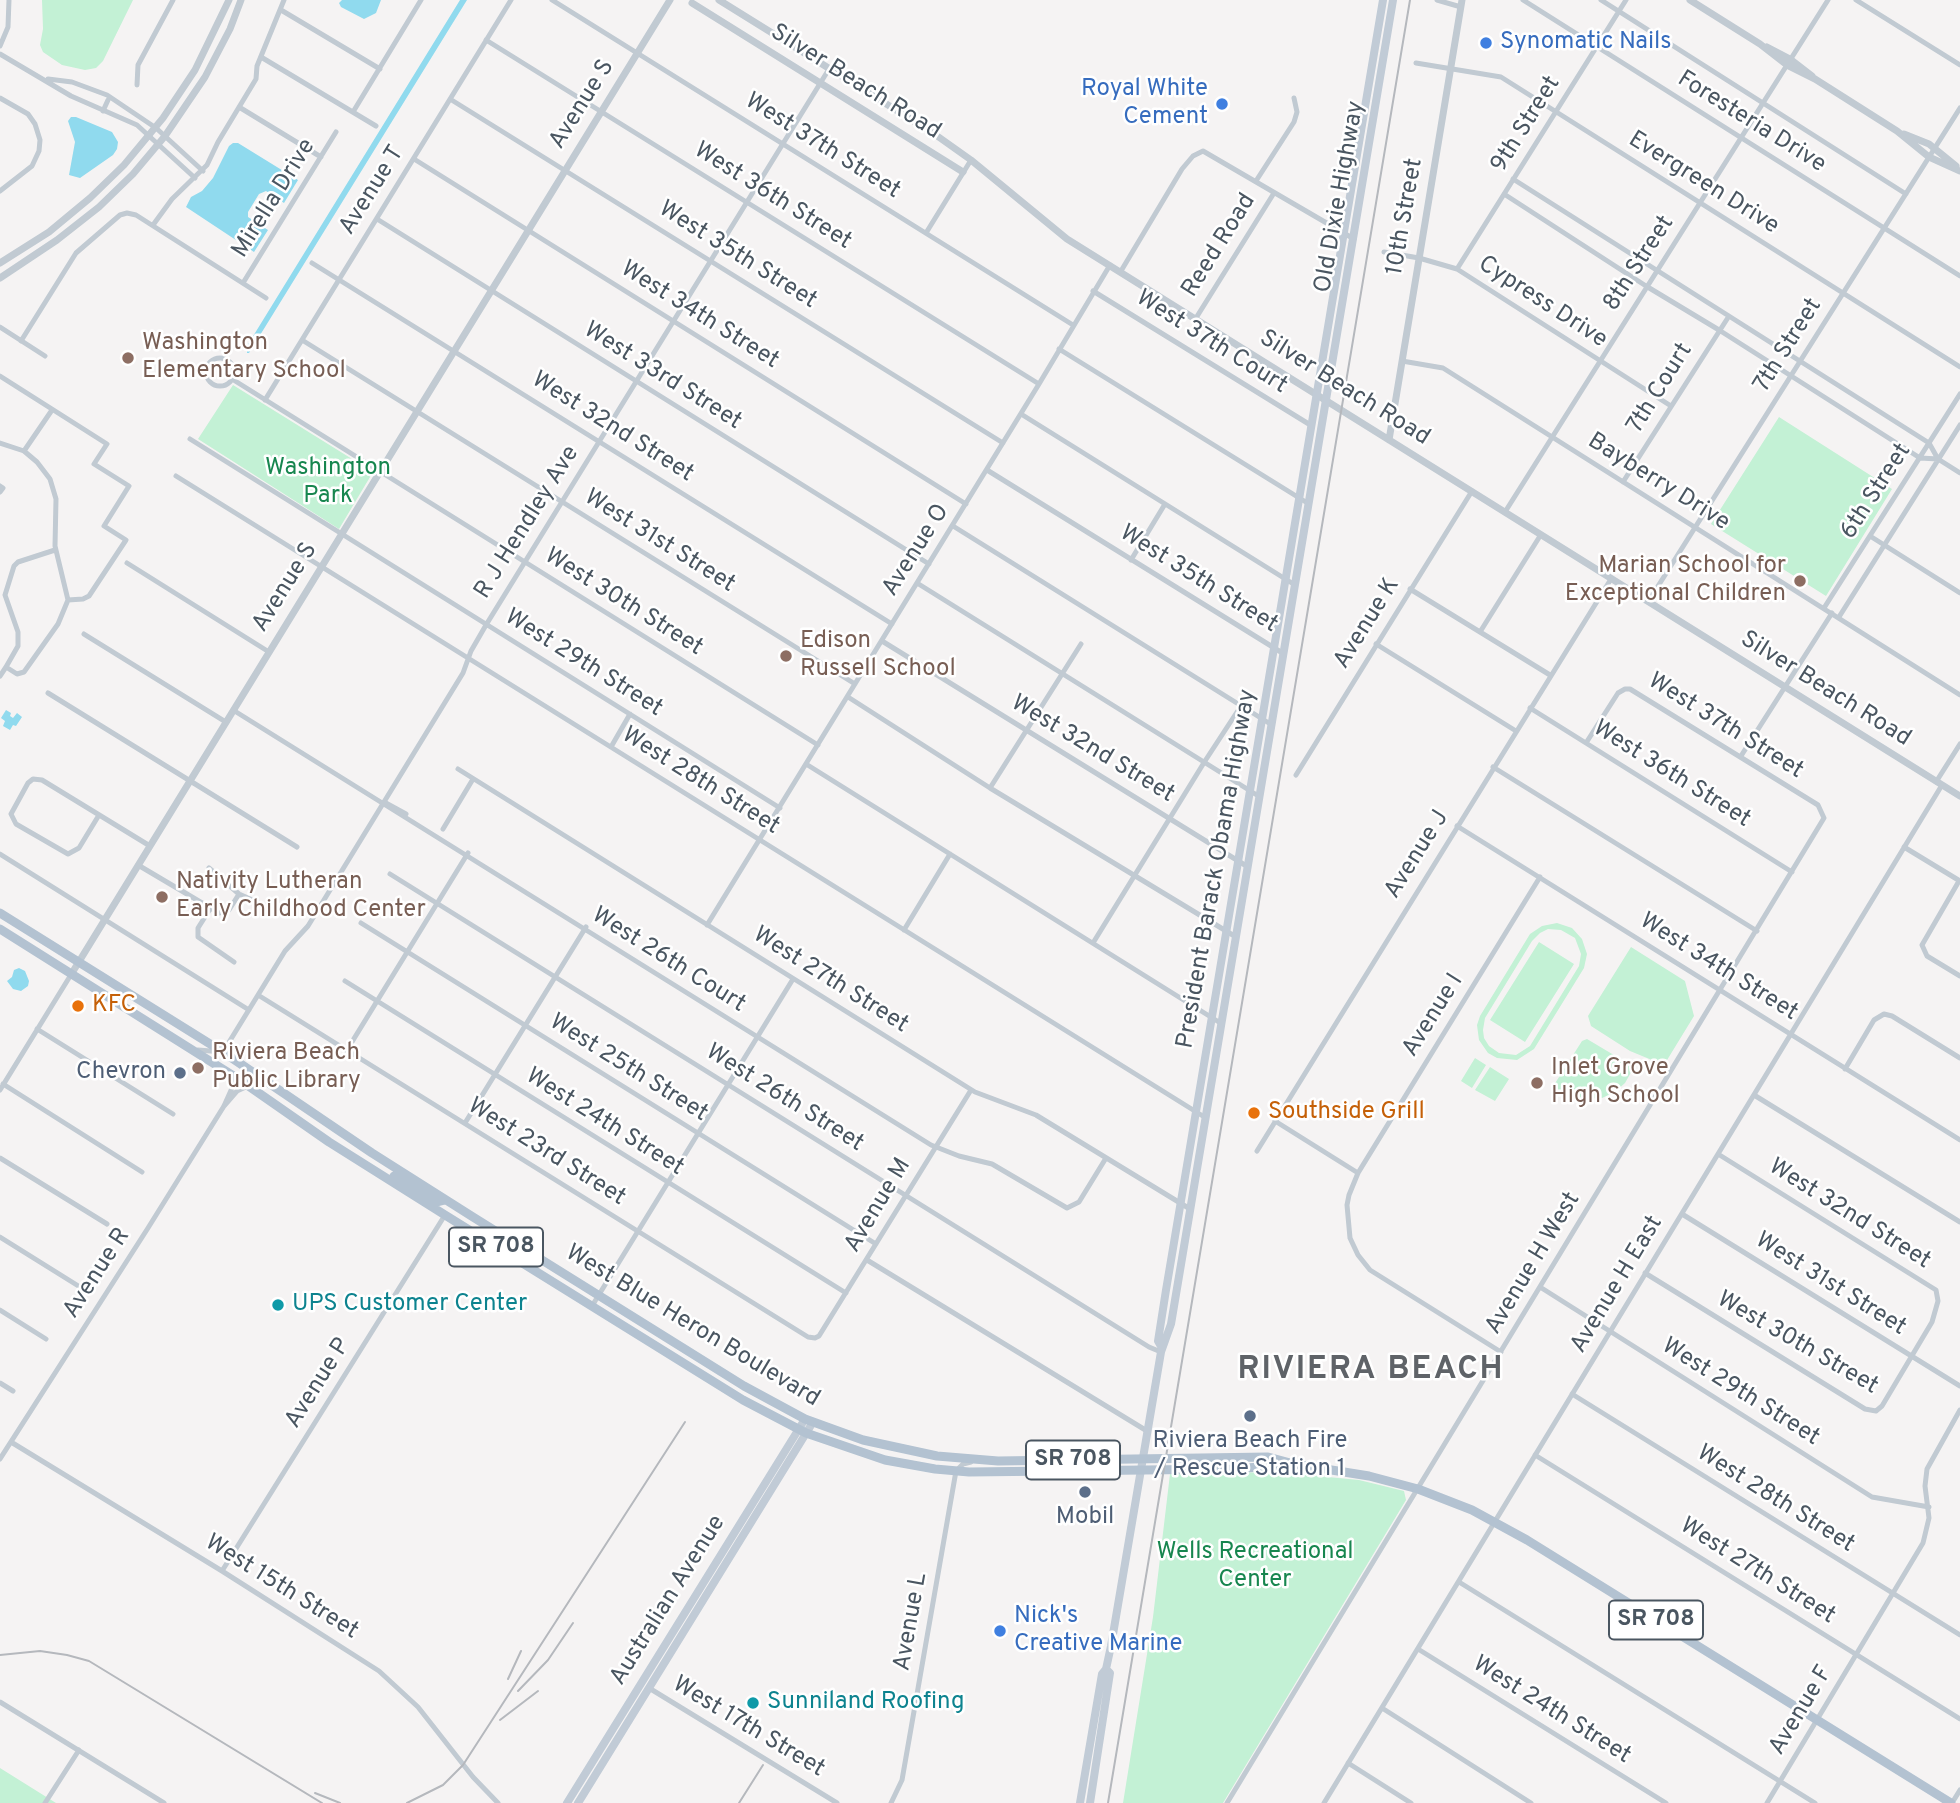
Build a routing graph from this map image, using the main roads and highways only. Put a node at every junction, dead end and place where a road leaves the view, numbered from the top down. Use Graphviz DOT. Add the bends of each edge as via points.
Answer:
graph roads {
  1 [pos="1383,0"];
  2 [pos="1393,0"];
  3 [pos="1322,398"];
  4 [pos="0,913"];
  5 [pos="0,929"];
  6 [pos="379,1174"];
  7 [pos="445,1200"];
  8 [pos="445,1216"];
  9 [pos="506,1238"];
  10 [pos="1161,1350"];
  11 [pos="809,1420"];
  12 [pos="802,1432"];
  13 [pos="1142,1459"];
  14 [pos="1294,1464"];
  15 [pos="1141,1470"];
  16 [pos="1106,1669"];
  17 [pos="567,1803"];
  18 [pos="578,1803"];
  19 [pos="1080,1803"];
  20 [pos="1090,1803"];
  21 [pos="1951,1803"];
  1 -- 3 [label="main road, Old Dixie Highway"];
  2 -- 3 [label="main road, Old Dixie Highway" via="1354,239"];
  3 -- 10 [label="main road, President Barack Obama Highway" via="1309,504 1222,1024 1171,1324"];
  3 -- 10 [label="main road, President Barack Obama Highway" via="1299,498 1158,1341"];
  4 -- 7 [label="main road, West Blue Heron Boulevard / SR 708" via="223,1052"];
  5 -- 6 [label="main road, West Blue Heron Boulevard / SR 708" via="237,1077"];
  6 -- 7 [label="main road" via="391,1174 437,1202"];
  6 -- 8 [label="main road, West Blue Heron Boulevard / SR 708"];
  7 -- 9 [label="main road, West Blue Heron Boulevard / SR 708"];
  8 -- 9 [label="main road" via="455,1214 500,1240"];
  8 -- 12 [label="main road, West Blue Heron Boulevard / SR 708"];
  9 -- 11 [label="main road, West Blue Heron Boulevard / SR 708" via="744,1386"];
  10 -- 13 [label="main road, President Barack Obama Highway"];
  11 -- 12 [label="main road, Australian Avenue"];
  11 -- 13 [label="main road, West Blue Heron Boulevard / SR 708" via="887,1447 937,1456"];
  12 -- 15 [label="main road, West Blue Heron Boulevard / SR 708" via="885,1460 956,1471"];
  12 -- 17 [label="main road, Australian Avenue"];
  12 -- 18 [label="main road, Australian Avenue"];
  13 -- 14 [label="main road, West Blue Heron Boulevard / SR 708" via="1268,1458"];
  13 -- 15 [label="main road, President Barack Obama Highway"];
  14 -- 15 [label="main road, West Blue Heron Boulevard / SR 708"];
  14 -- 21 [label="main road, West Blue Heron Boulevard / SR 708" via="1357,1473 1418,1489 1495,1521"];
  15 -- 16 [label="main road, President Barack Obama Highway"];
  16 -- 19 [label="main road, President Barack Obama Highway"];
  16 -- 20 [label="main road, President Barack Obama Highway" via="1110,1673"];
}
